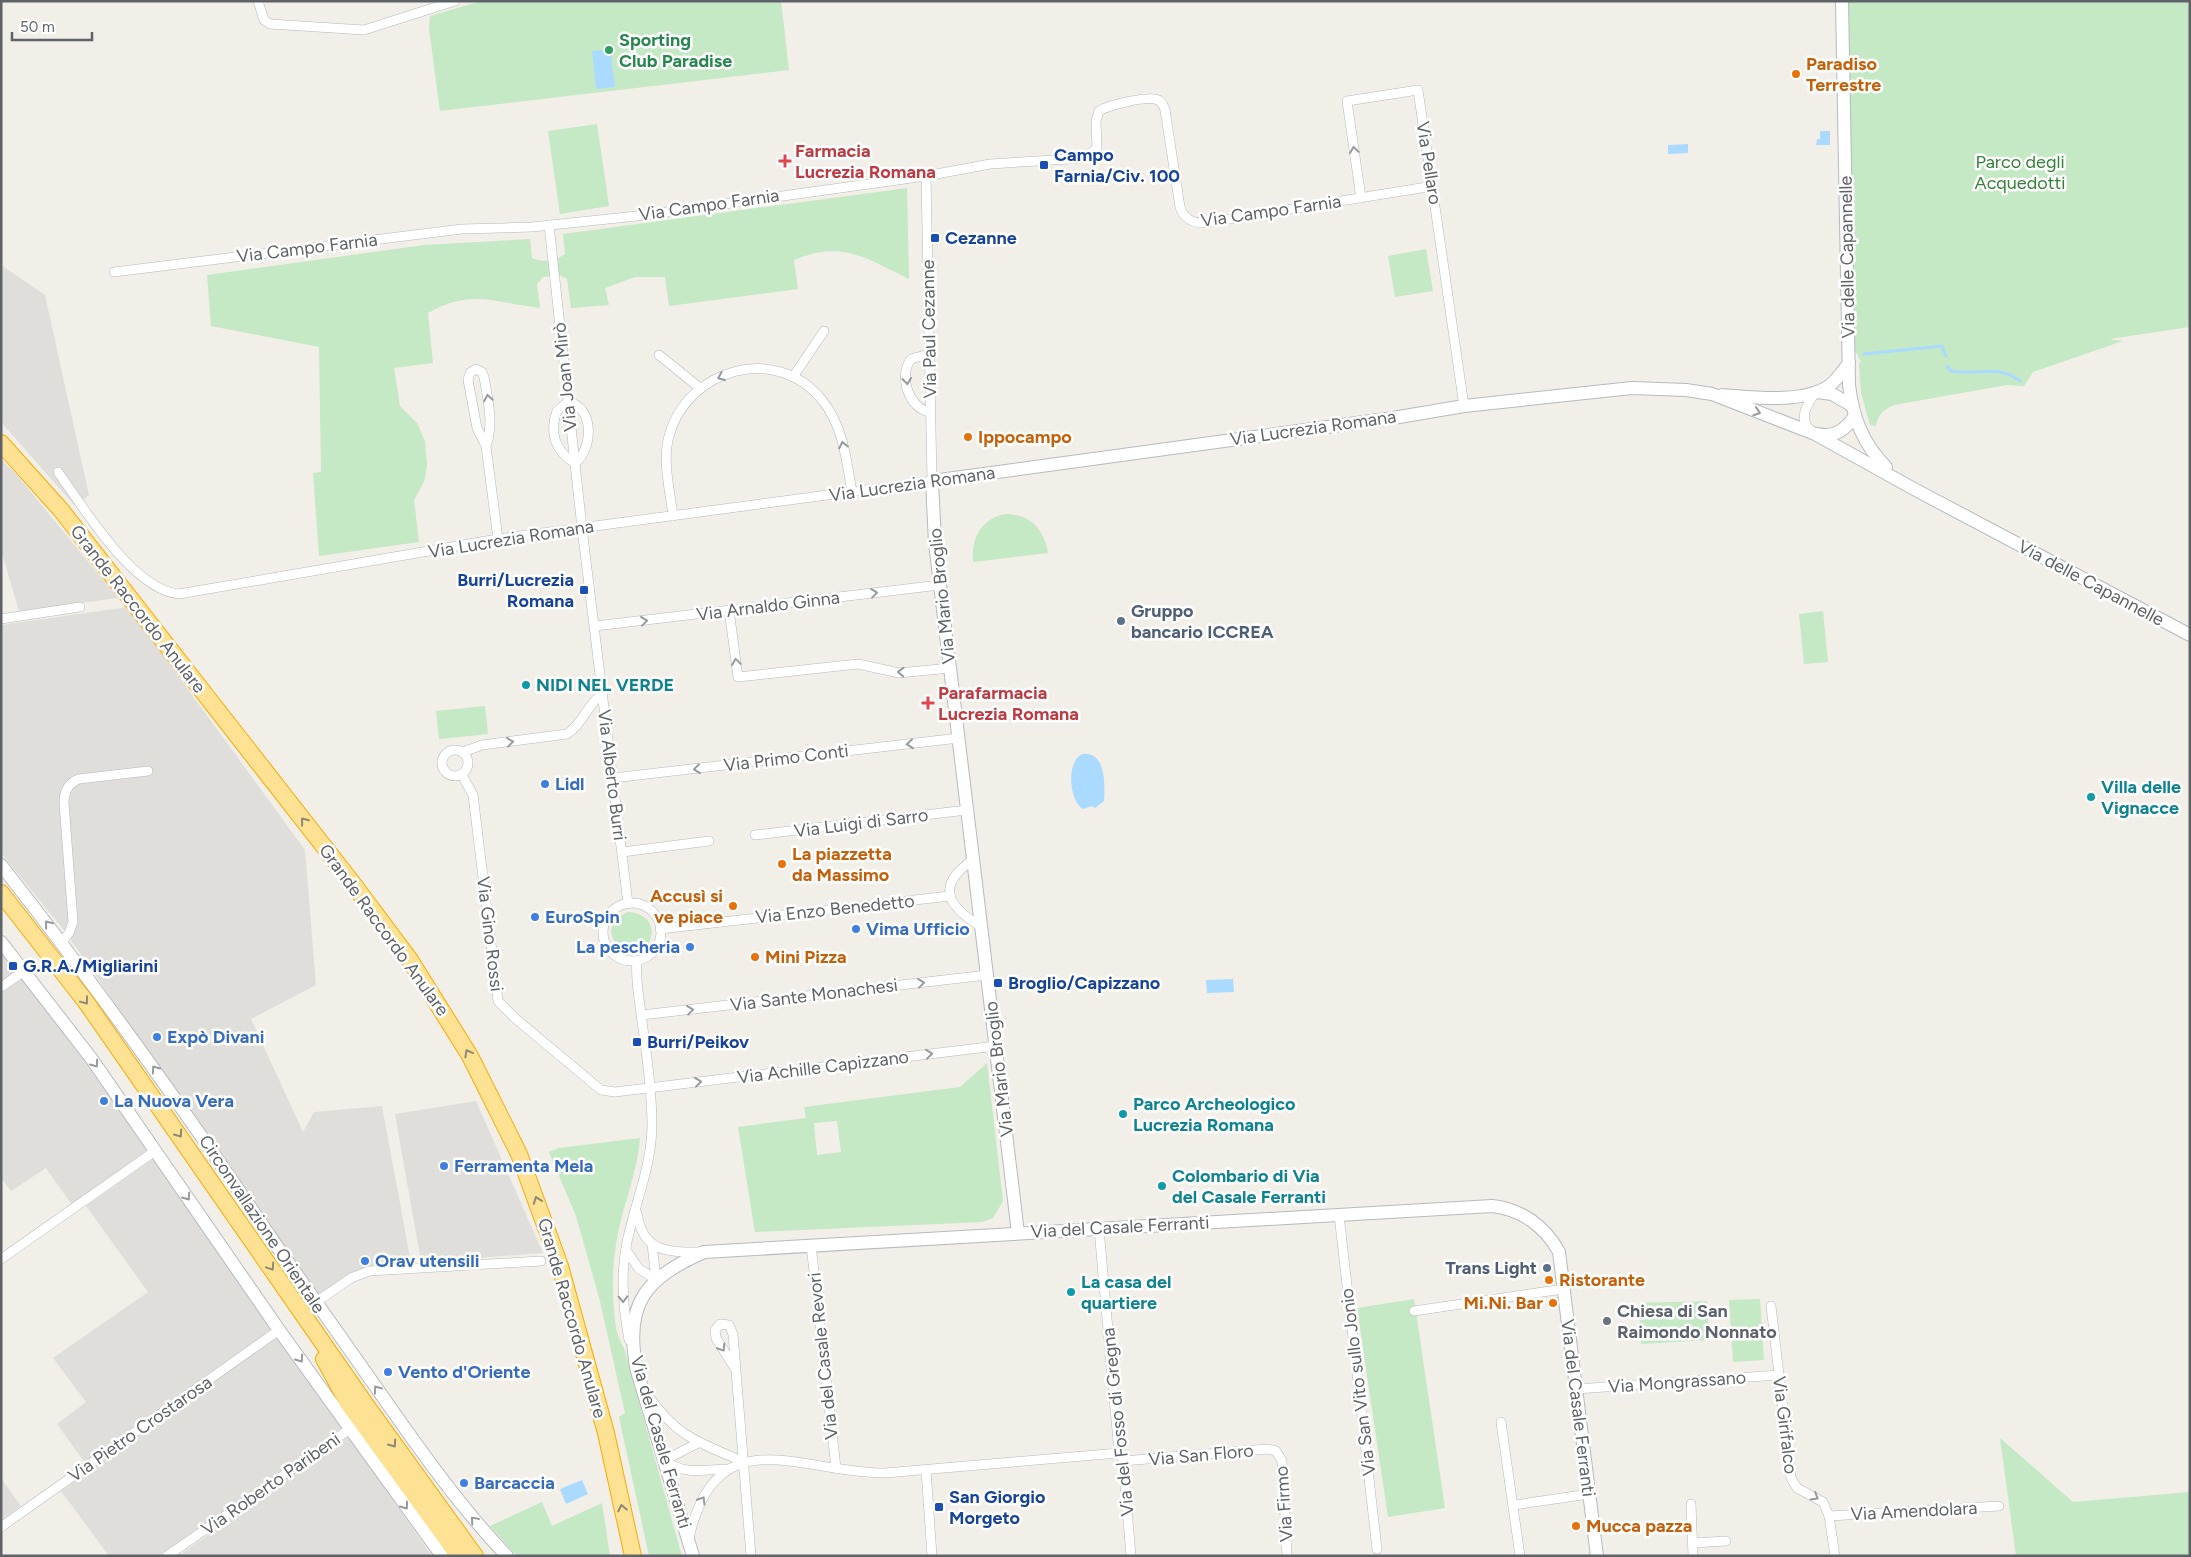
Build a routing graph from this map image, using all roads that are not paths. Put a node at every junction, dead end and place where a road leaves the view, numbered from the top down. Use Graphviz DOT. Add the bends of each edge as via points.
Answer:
graph roads {
  1 [pos="258,1"];
  2 [pos="454,1"];
  3 [pos="1842,1"];
  4 [pos="926,176"];
  5 [pos="1432,186"];
  6 [pos="1361,198"];
  7 [pos="549,225"];
  8 [pos="114,272"];
  9 [pos="824,332"];
  10 [pos="929,354"];
  11 [pos="659,355"];
  12 [pos="1849,363"];
  13 [pos="793,377"];
  14 [pos="700,388"];
  15 [pos="1816,392"];
  16 [pos="1712,394"];
  17 [pos="568,402"];
  18 [pos="1464,406"];
  19 [pos="1853,411"];
  20 [pos="930,412"];
  21 [pos="1815,434"];
  22 [pos="1,443"];
  23 [pos="486,446"];
  24 [pos="575,463"];
  25 [pos="58,472"];
  26 [pos="932,481"];
  27 [pos="1914,489"];
  28 [pos="852,493"];
  29 [pos="673,516"];
  30 [pos="582,528"];
  31 [pos="498,539"];
  32 [pos="940,585"];
  33 [pos="80,607"];
  34 [pos="729,610"];
  35 [pos="1,619"];
  36 [pos="595,626"];
  37 [pos="2190,635"];
  38 [pos="950,668"];
  39 [pos="602,694"];
  40 [pos="959,738"];
  41 [pos="463,752"];
  42 [pos="148,772"];
  43 [pos="462,775"];
  44 [pos="612,778"];
  45 [pos="968,810"];
  46 [pos="755,835"];
  47 [pos="709,841"];
  48 [pos="622,852"];
  49 [pos="974,859"];
  50 [pos="1,865"];
  51 [pos="1,893"];
  52 [pos="950,896"];
  53 [pos="628,904"];
  54 [pos="982,927"];
  55 [pos="660,929"];
  56 [pos="1,942"];
  57 [pos="62,942"];
  58 [pos="637,961"];
  59 [pos="24,971"];
  60 [pos="987,975"];
  61 [pos="1,987"];
  62 [pos="642,1015"];
  63 [pos="996,1046"];
  64 [pos="650,1087"];
  65 [pos="155,1151"];
  66 [pos="636,1210"];
  67 [pos="1016,1211"];
  68 [pos="1339,1215"];
  69 [pos="1100,1229"];
  70 [pos="1018,1233"];
  71 [pos="991,1234"];
  72 [pos="652,1244"];
  73 [pos="811,1245"];
  74 [pos="626,1250"];
  75 [pos="704,1252"];
  76 [pos="1,1259"];
  77 [pos="541,1261"];
  78 [pos="656,1279"];
  79 [pos="1562,1289"];
  80 [pos="315,1302"];
  81 [pos="1772,1306"];
  82 [pos="1414,1311"];
  83 [pos="304,1316"];
  84 [pos="279,1330"];
  85 [pos="634,1354"];
  86 [pos="736,1370"];
  87 [pos="1779,1375"];
  88 [pos="642,1387"];
  89 [pos="1576,1389"];
  90 [pos="1501,1422"];
  91 [pos="350,1429"];
  92 [pos="698,1443"];
  93 [pos="1278,1453"];
  94 [pos="1121,1457"];
  95 [pos="665,1460"];
  96 [pos="742,1461"];
  97 [pos="836,1468"];
  98 [pos="729,1469"];
  99 [pos="926,1470"];
  100 [pos="1589,1494"];
  101 [pos="1691,1504"];
  102 [pos="1514,1506"];
  103 [pos="1999,1506"];
  104 [pos="1829,1516"];
  105 [pos="1,1527"];
  106 [pos="689,1539"];
  107 [pos="1726,1541"];
  108 [pos="1693,1542"];
  109 [pos="1377,1548"];
  110 [pos="167,1556"];
  111 [pos="442,1556"];
  112 [pos="459,1556"];
  113 [pos="475,1556"];
  114 [pos="507,1556"];
  115 [pos="633,1556"];
  116 [pos="693,1556"];
  117 [pos="751,1556"];
  118 [pos="932,1556"];
  119 [pos="1131,1556"];
  120 [pos="1287,1556"];
  121 [pos="1520,1556"];
  122 [pos="1597,1556"];
  123 [pos="1693,1556"];
  124 [pos="1835,1556"];
  1 -- 2 [label="street" via="264,20 270,24 358,30 378,27"];
  3 -- 12 [label="street, Via delle Capannelle"];
  4 -- 6 [label="street, Via Campo Farnia" via="990,164 1085,158 1097,148 1099,111 1153,98 1165,108 1180,207 1189,220 1205,223"];
  4 -- 7 [label="street, Via Campo Farnia"];
  4 -- 10 [label="street, Via Paul Cezanne"];
  5 -- 6 [label="street, Via Campo Farnia"];
  6 -- 5 [label="street, Via Pellaro, one-way" via="1346,101 1418,90"];
  5 -- 18 [label="street, Via Pellaro"];
  7 -- 8 [label="street, Via Campo Farnia" via="462,229"];
  7 -- 17 [label="street, Via Joan Mirò"];
  9 -- 13 [label="street"];
  10 -- 20 [label="street, Via Paul Cezanne"];
  10 -- 20 [label="street, one-way" via="910,359 906,376 908,391 916,405"];
  11 -- 14 [label="street"];
  12 -- 15 [label="street" via="1834,382"];
  12 -- 19 [label="street, Via delle Capannelle"];
  13 -- 14 [label="street, one-way" via="773,370 747,369 725,375"];
  28 -- 13 [label="street, one-way" via="841,437 833,416 817,394"];
  14 -- 29 [label="street" via="680,408 669,437 666,458"];
  15 -- 16 [label="street" via="1764,398"];
  15 -- 19 [label="street" via="1832,394"];
  15 -- 21 [label="street" via="1804,415 1806,425"];
  16 -- 18 [label="street, Via Lucrezia Romana" via="1632,388"];
  16 -- 21 [label="street, Via Lucrezia Romana, one-way"];
  17 -- 24 [label="street, Via Joan Mirò"];
  17 -- 24 [label="street" via="581,409 588,428 587,447"];
  17 -- 24 [label="street" via="557,411 554,437 560,452"];
  18 -- 26 [label="street, Via Lucrezia Romana"];
  19 -- 21 [label="street" via="1849,425 1837,433"];
  19 -- 27 [label="street, Via delle Capannelle" via="1872,453"];
  20 -- 26 [label="street, Via Paul Cezanne"];
  21 -- 27 [label="street, Via delle Capannelle"];
  115 -- 22 [label="highway, Grande Raccordo Anulare, one-way" via="588,1363 556,1253 508,1131 465,1048 410,960 348,877 61,510"];
  23 -- 23 [label="street, one-way" via="491,416 484,377 476,369 468,380 476,428"];
  23 -- 31 [label="street"];
  24 -- 30 [label="street, Via Joan Mirò"];
  25 -- 31 [label="street, Via Lucrezia Romana" via="131,568 154,586 176,594"];
  26 -- 28 [label="street, Via Lucrezia Romana"];
  26 -- 32 [label="street, Via Mario Broglio"];
  27 -- 37 [label="street, Via delle Capannelle"];
  28 -- 29 [label="street, Via Lucrezia Romana"];
  29 -- 30 [label="street, Via Lucrezia Romana"];
  30 -- 31 [label="street, Via Lucrezia Romana"];
  30 -- 36 [label="street, Via Alberto Burri"];
  34 -- 32 [label="street, Via Arnaldo Ginna, one-way"];
  32 -- 38 [label="street, Via Mario Broglio"];
  33 -- 35 [label="street"];
  36 -- 34 [label="street, Via Arnaldo Ginna, one-way"];
  38 -- 34 [label="street, one-way" via="899,673 858,664 738,677"];
  36 -- 39 [label="street, Via Alberto Burri"];
  38 -- 40 [label="street, Via Mario Broglio"];
  41 -- 39 [label="street, one-way" via="482,745 567,734"];
  39 -- 44 [label="street, Via Alberto Burri"];
  40 -- 44 [label="street, Via Primo Conti, one-way"];
  40 -- 45 [label="street, Via Mario Broglio"];
  41 -- 43 [label="street" via="469,764"];
  41 -- 43 [label="street" via="450,751 442,761 446,773 454,777"];
  42 -- 57 [label="street" via="79,779 72,782 65,792 73,922"];
  43 -- 64 [label="street, Via Gino Rossi" via="473,795 500,1004 601,1090 615,1092"];
  44 -- 48 [label="street, Via Alberto Burri"];
  45 -- 46 [label="street, Via Luigi di Sarro"];
  45 -- 49 [label="street, Via Mario Broglio"];
  47 -- 48 [label="street"];
  48 -- 53 [label="street, Via Alberto Burri"];
  49 -- 52 [label="street" via="955,877"];
  49 -- 54 [label="street, Via Mario Broglio"];
  57 -- 50 [label="street, Circonvallazione Orientale, one-way"];
  51 -- 83 [label="highway, one-way" via="86,1002"];
  52 -- 54 [label="street" via="957,911"];
  52 -- 55 [label="street, Via Enzo Benedetto"];
  53 -- 55 [label="street" via="642,905 650,910 656,916"];
  53 -- 58 [label="street" via="619,906 608,916 603,930 604,940 618,958"];
  54 -- 60 [label="street, Via Mario Broglio"];
  55 -- 58 [label="street" via="654,951"];
  56 -- 59 [label="street"];
  80 -- 57 [label="street, Circonvallazione Orientale, one-way" via="155,1068"];
  58 -- 62 [label="street"];
  59 -- 61 [label="street"];
  59 -- 65 [label="street, one-way" via="91,1058"];
  62 -- 60 [label="street, Via Sante Monachesi, one-way"];
  60 -- 63 [label="street, Via Mario Broglio"];
  62 -- 64 [label="street"];
  64 -- 63 [label="street, Via Achille Capizzano, one-way"];
  63 -- 67 [label="street, Via Mario Broglio"];
  64 -- 66 [label="street" via="651,1147"];
  65 -- 76 [label="street"];
  65 -- 84 [label="street, one-way"];
  66 -- 72 [label="street" via="641,1230"];
  66 -- 74 [label="street"];
  67 -- 70 [label="street, Via Mario Broglio"];
  67 -- 71 [label="street" via="1008,1222"];
  68 -- 69 [label="street, Via del Casale Ferranti"];
  68 -- 79 [label="street, Via del Casale Ferranti" via="1476,1206 1506,1208 1534,1222 1555,1244 1560,1256"];
  68 -- 109 [label="street, Via San Vito sullo Jonio"];
  69 -- 70 [label="street, Via del Casale Ferranti"];
  69 -- 94 [label="street, Via del Fosso di Gregna"];
  70 -- 71 [label="street, Via del Casale Ferranti"];
  71 -- 73 [label="street, Via del Casale Ferranti"];
  72 -- 75 [label="street" via="667,1251"];
  72 -- 78 [label="street"];
  73 -- 75 [label="street, Via del Casale Ferranti"];
  73 -- 97 [label="street, Via del Casale Revori"];
  74 -- 78 [label="street" via="639,1269"];
  74 -- 85 [label="street, one-way" via="624,1314"];
  75 -- 78 [label="street, Via del Casale Ferranti" via="672,1267"];
  77 -- 80 [label="street" via="369,1272 351,1278"];
  78 -- 85 [label="street, Via del Casale Ferranti" via="635,1316"];
  79 -- 82 [label="street"];
  79 -- 89 [label="street, Via del Casale Ferranti"];
  114 -- 80 [label="street, Circonvallazione Orientale, one-way" via="416,1445"];
  81 -- 87 [label="street, Via Girifalco"];
  83 -- 112 [label="highway" via="345,1399"];
  83 -- 113 [label="highway, one-way"];
  84 -- 91 [label="street, one-way"];
  84 -- 105 [label="street, Via Pietro Crostarosa"];
  85 -- 88 [label="street, Via del Casale Ferranti"];
  86 -- 86 [label="street, one-way" via="732,1330 726,1324 720,1324 715,1330 716,1338"];
  86 -- 96 [label="street"];
  87 -- 89 [label="street, Via Mongrassano"];
  87 -- 104 [label="street, Via Girifalco, one-way" via="1792,1481 1799,1489 1821,1499"];
  88 -- 92 [label="street" via="671,1425"];
  88 -- 95 [label="street, Via del Casale Ferranti"];
  89 -- 100 [label="street, Via del Casale Ferranti"];
  90 -- 102 [label="street"];
  91 -- 110 [label="street, Via Roberto Paribeni"];
  91 -- 111 [label="street, one-way"];
  92 -- 95 [label="street"];
  92 -- 96 [label="street"];
  93 -- 94 [label="street, Via San Floro" via="1267,1449"];
  93 -- 120 [label="street, Via Firmo" via="1282,1463"];
  94 -- 99 [label="street, Via San Floro" via="1104,1455"];
  94 -- 119 [label="street, Via del Fosso di Gregna"];
  95 -- 98 [label="street" via="684,1470"];
  95 -- 106 [label="street, Via del Casale Ferranti"];
  96 -- 97 [label="street, Via San Floro" via="792,1460"];
  96 -- 98 [label="street"];
  96 -- 117 [label="street"];
  97 -- 99 [label="street, Via San Floro" via="877,1473"];
  106 -- 98 [label="street, one-way" via="701,1501"];
  99 -- 118 [label="street"];
  100 -- 102 [label="street"];
  100 -- 122 [label="street, Via del Casale Ferranti"];
  101 -- 108 [label="street"];
  102 -- 121 [label="street"];
  103 -- 104 [label="street, Via Amendolara"];
  104 -- 124 [label="street, Via Girifalco"];
  106 -- 116 [label="street, Via del Casale Ferranti"];
  107 -- 108 [label="street"];
  108 -- 123 [label="street"];
}
